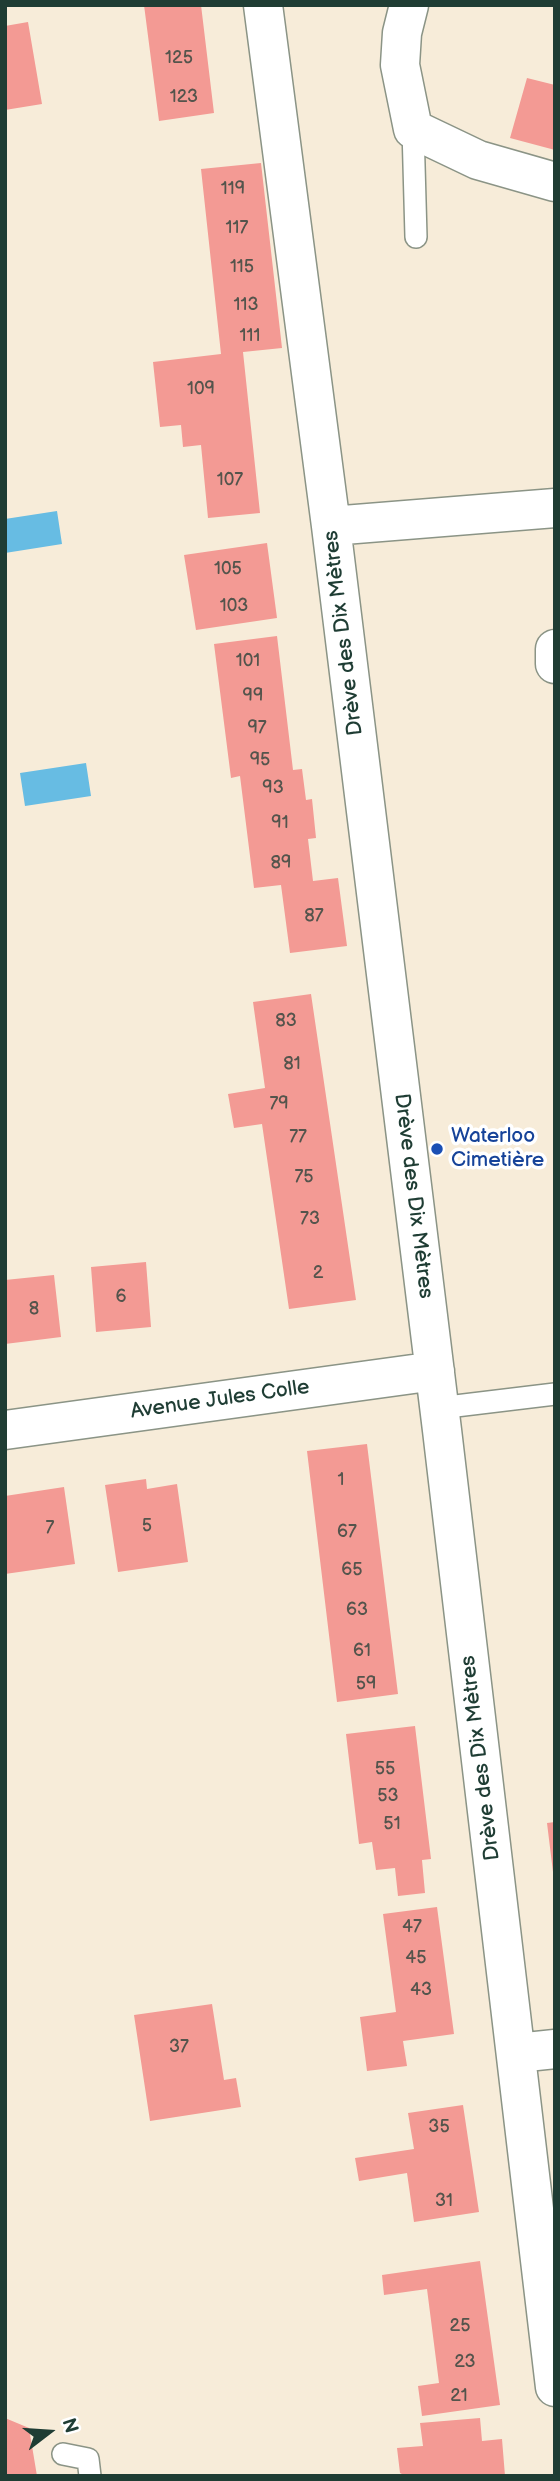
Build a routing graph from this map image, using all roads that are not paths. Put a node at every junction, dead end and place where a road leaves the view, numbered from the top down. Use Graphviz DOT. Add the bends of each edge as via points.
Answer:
graph roads {
  1 [pos="262,5"];
  2 [pos="409,5"];
  3 [pos="413,129"];
  4 [pos="555,182"];
  5 [pos="416,237"];
  6 [pos="555,509"];
  7 [pos="331,526"];
  8 [pos="555,649"];
  9 [pos="555,664"];
  10 [pos="435,1371"];
  11 [pos="555,1394"];
  12 [pos="439,1408"];
  13 [pos="5,1430"];
  14 [pos="555,2049"];
  15 [pos="517,2053"];
  16 [pos="555,2387"];
  17 [pos="63,2454"];
  18 [pos="90,2476"];
  1 -- 7 [label="street, Drève des Dix Mètres"];
  2 -- 3 [label="street" via="400,65"];
  3 -- 4 [label="street" via="478,160"];
  3 -- 5 [label="lane"];
  6 -- 7 [label="street"];
  7 -- 10 [label="street, Drève des Dix Mètres"];
  8 -- 9 [label="street"];
  10 -- 12 [label="street, Drève des Dix Mètres"];
  10 -- 13 [label="street, Avenue Jules Colle"];
  11 -- 12 [label="lane"];
  12 -- 15 [label="street, Drève des Dix Mètres"];
  14 -- 15 [label="street"];
  15 -- 16 [label="street, Drève des Dix Mètres"];
  17 -- 18 [label="lane" via="88,2459"];
}
